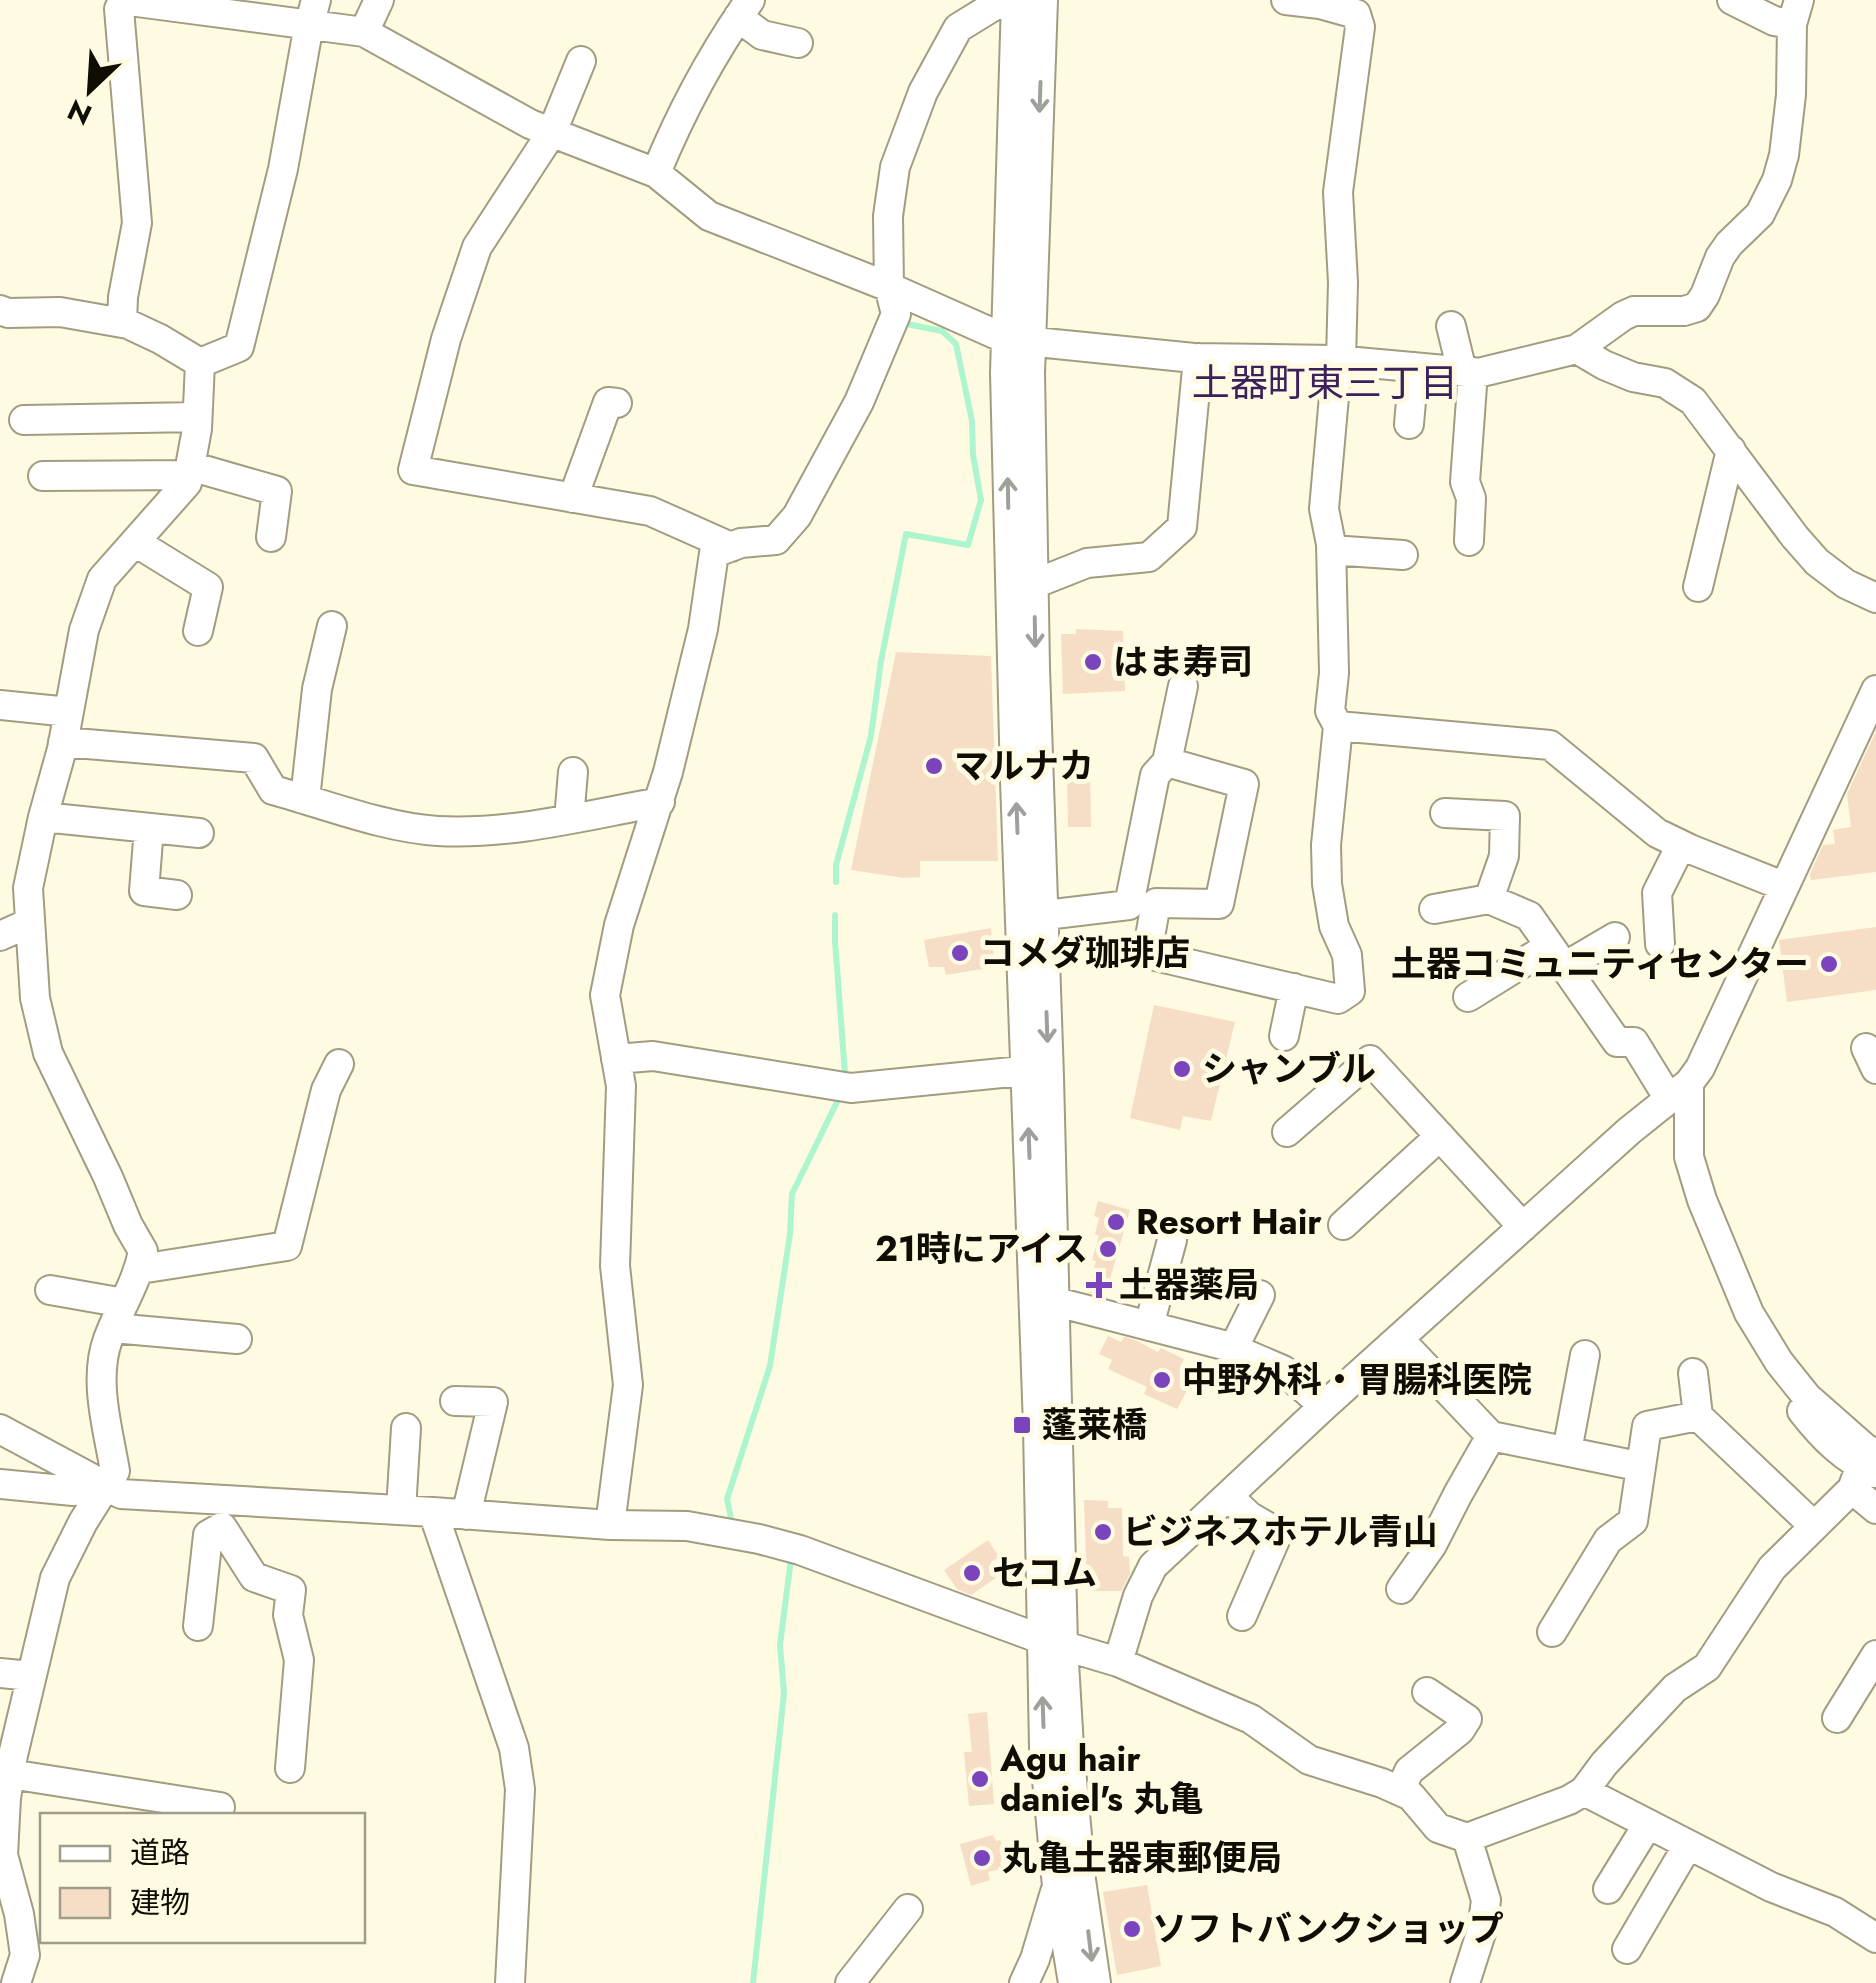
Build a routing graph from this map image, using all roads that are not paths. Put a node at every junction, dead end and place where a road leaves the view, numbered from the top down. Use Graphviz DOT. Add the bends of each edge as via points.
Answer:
graph roads {
  1 [pos="122,0"];
  2 [pos="379,0"];
  3 [pos="1008,0"];
  4 [pos="1016,0"];
  5 [pos="1043,0"];
  6 [pos="1286,0"];
  7 [pos="1732,0"];
  8 [pos="211,5"];
  9 [pos="744,9"];
  10 [pos="313,12"];
  11 [pos="1796,12"];
  12 [pos="364,32"];
  13 [pos="798,43"];
  14 [pos="581,61"];
  15 [pos="552,132"];
  16 [pos="656,173"];
  17 [pos="889,288"];
  18 [pos="0,310"];
  19 [pos="122,323"];
  20 [pos="1451,326"];
  21 [pos="1019,341"];
  22 [pos="1577,349"];
  23 [pos="1198,358"];
  24 [pos="1342,360"];
  25 [pos="200,364"];
  26 [pos="1414,367"];
  27 [pos="1468,372"];
  28 [pos="617,403"];
  29 [pos="198,417"];
  30 [pos="24,420"];
  31 [pos="1409,424"];
  32 [pos="1731,450"];
  33 [pos="190,471"];
  34 [pos="43,476"];
  35 [pos="574,498"];
  36 [pos="271,536"];
  37 [pos="1469,541"];
  38 [pos="136,542"];
  39 [pos="731,547"];
  40 [pos="1332,550"];
  41 [pos="1403,555"];
  42 [pos="1034,584"];
  43 [pos="1698,587"];
  44 [pos="1876,598"];
  45 [pos="332,626"];
  46 [pos="198,631"];
  47 [pos="1183,686"];
  48 [pos="1876,690"];
  49 [pos="0,705"];
  50 [pos="69,712"];
  51 [pos="1338,726"];
  52 [pos="63,742"];
  53 [pos="1166,762"];
  54 [pos="573,772"];
  55 [pos="305,799"];
  56 [pos="660,802"];
  57 [pos="1445,814"];
  58 [pos="43,817"];
  59 [pos="569,819"];
  60 [pos="149,828"];
  61 [pos="199,833"];
  62 [pos="1681,845"];
  63 [pos="1784,886"];
  64 [pos="177,895"];
  65 [pos="1490,899"];
  66 [pos="1142,904"];
  67 [pos="1434,908"];
  68 [pos="1032,916"];
  69 [pos="29,923"];
  70 [pos="0,936"];
  71 [pos="1614,937"];
  72 [pos="1660,944"];
  73 [pos="1557,956"];
  74 [pos="1294,988"];
  75 [pos="1468,996"];
  76 [pos="1284,1036"];
  77 [pos="616,1059"];
  78 [pos="339,1064"];
  79 [pos="1037,1070"];
  80 [pos="1679,1091"];
  81 [pos="1287,1132"];
  82 [pos="1440,1136"];
  83 [pos="1343,1224"];
  84 [pos="1523,1227"];
  85 [pos="1172,1240"];
  86 [pos="140,1269"];
  87 [pos="50,1290"];
  88 [pos="1260,1295"];
  89 [pos="1044,1299"];
  90 [pos="119,1316"];
  91 [pos="1149,1326"];
  92 [pos="237,1338"];
  93 [pos="1399,1339"];
  94 [pos="1233,1348"];
  95 [pos="1585,1355"];
  96 [pos="1693,1373"];
  97 [pos="455,1401"];
  98 [pos="1324,1406"];
  99 [pos="1698,1416"];
  100 [pos="0,1430"];
  101 [pos="1491,1436"];
  102 [pos="399,1442"];
  103 [pos="1567,1452"];
  104 [pos="1628,1464"];
  105 [pos="1866,1470"];
  106 [pos="0,1484"];
  107 [pos="106,1484"];
  108 [pos="1228,1496"];
  109 [pos="1876,1509"];
  110 [pos="400,1510"];
  111 [pos="433,1512"];
  112 [pos="223,1513"];
  113 [pos="466,1514"];
  114 [pos="610,1525"];
  115 [pos="1814,1526"];
  116 [pos="1401,1588"];
  117 [pos="1242,1616"];
  118 [pos="198,1626"];
  119 [pos="1552,1632"];
  120 [pos="1052,1642"];
  121 [pos="1875,1658"];
  122 [pos="1118,1662"];
  123 [pos="0,1673"];
  124 [pos="31,1676"];
  125 [pos="1427,1692"];
  126 [pos="1837,1718"];
  127 [pos="290,1768"];
  128 [pos="10,1774"];
  129 [pos="1400,1790"];
  130 [pos="1584,1791"];
  131 [pos="103,1802"];
  132 [pos="216,1813"];
  133 [pos="1648,1824"];
  134 [pos="1467,1838"];
  135 [pos="1688,1844"];
  136 [pos="1,1857"];
  137 [pos="1069,1884"];
  138 [pos="1608,1888"];
  139 [pos="908,1909"];
  140 [pos="1876,1938"];
  141 [pos="1627,1949"];
  142 [pos="16,1983"];
  143 [pos="510,1983"];
  144 [pos="850,1983"];
  145 [pos="1024,1983"];
  146 [pos="1073,1983"];
  147 [pos="1096,1983"];
  148 [pos="1465,1983"];
  1 -- 8 [label="street"];
  1 -- 19 [label="street" via="137,223"];
  2 -- 12 [label="street"];
  3 -- 17 [label="street" via="958,28 923,92 895,166"];
  4 -- 21 [label="street"];
  5 -- 21 [label="street, one-way"];
  6 -- 24 [label="street" via="1356,14 1360,26 1338,192"];
  7 -- 11 [label="street" via="1774,21"];
  8 -- 10 [label="street"];
  9 -- 13 [label="street" via="762,35"];
  9 -- 16 [label="street" via="674,128"];
  10 -- 12 [label="street"];
  10 -- 25 [label="street" via="239,347"];
  11 -- 22 [label="street" via="1784,154 1760,214 1720,257 1697,307 1634,311"];
  12 -- 15 [label="street"];
  14 -- 15 [label="street"];
  15 -- 16 [label="street"];
  15 -- 35 [label="street" via="476,247 413,470"];
  16 -- 17 [label="street" via="708,216"];
  17 -- 21 [label="street"];
  17 -- 39 [label="street" via="896,314 859,402 797,516 776,540"];
  18 -- 19 [label="street"];
  19 -- 25 [label="street"];
  20 -- 27 [label="street"];
  21 -- 23 [label="street"];
  21 -- 42 [label="street" via="1030,373"];
  68 -- 21 [label="street, one-way" via="1015,780"];
  22 -- 27 [label="street"];
  22 -- 32 [label="street" via="1694,401"];
  23 -- 24 [label="street"];
  23 -- 42 [label="street" via="1182,528 1148,557 1087,563"];
  24 -- 26 [label="street"];
  24 -- 40 [label="street" via="1324,508"];
  25 -- 29 [label="street"];
  26 -- 27 [label="street"];
  26 -- 31 [label="street"];
  27 -- 37 [label="street"];
  28 -- 35 [label="street" via="608,402"];
  29 -- 30 [label="street"];
  29 -- 33 [label="street"];
  32 -- 43 [label="street"];
  32 -- 44 [label="street" via="1817,562"];
  33 -- 34 [label="street"];
  33 -- 36 [label="street" via="277,491"];
  33 -- 38 [label="street"];
  35 -- 39 [label="street" via="650,510"];
  38 -- 46 [label="street" via="208,587"];
  38 -- 50 [label="street" via="102,579 84,630"];
  39 -- 56 [label="street" via="714,553 703,629"];
  40 -- 41 [label="street"];
  40 -- 51 [label="street" via="1330,711"];
  42 -- 68 [label="street, one-way"];
  45 -- 55 [label="street" via="317,689"];
  47 -- 53 [label="street"];
  48 -- 63 [label="street"];
  49 -- 50 [label="street"];
  50 -- 52 [label="street"];
  51 -- 62 [label="street" via="1550,745"];
  51 -- 74 [label="street" via="1327,884 1350,992 1338,999"];
  52 -- 55 [label="street" via="254,758 273,790"];
  52 -- 58 [label="street"];
  53 -- 66 [label="street" via="1155,775"];
  53 -- 66 [label="street" via="1244,784 1219,904"];
  54 -- 59 [label="street"];
  55 -- 59 [label="street" via="437,831"];
  56 -- 59 [label="street"];
  56 -- 77 [label="street" via="619,925 605,995"];
  57 -- 65 [label="street" via="1505,816 1504,856"];
  58 -- 60 [label="street"];
  58 -- 69 [label="street" via="28,888"];
  60 -- 61 [label="street"];
  60 -- 64 [label="street" via="144,891"];
  62 -- 63 [label="street"];
  62 -- 72 [label="street" via="1657,893"];
  63 -- 80 [label="street" via="1700,1068"];
  65 -- 67 [label="street"];
  65 -- 73 [label="street" via="1528,916"];
  66 -- 68 [label="street"];
  66 -- 74 [label="street" via="1147,954 1211,978"];
  68 -- 79 [label="street"];
  69 -- 70 [label="street"];
  69 -- 86 [label="street" via="48,1052 143,1252"];
  71 -- 73 [label="street"];
  73 -- 75 [label="street"];
  73 -- 80 [label="street" via="1617,1042 1634,1042"];
  74 -- 76 [label="street"];
  77 -- 79 [label="street" via="653,1056 850,1088"];
  77 -- 114 [label="street" via="621,1086 615,1266 628,1385"];
  78 -- 86 [label="street" via="326,1090 287,1246"];
  79 -- 89 [label="street"];
  80 -- 84 [label="street"];
  80 -- 105 [label="street" via="1702,1200 1749,1314 1779,1362 1788,1392 1817,1430"];
  81 -- 82 [label="street" via="1370,1060"];
  82 -- 83 [label="street"];
  82 -- 84 [label="street"];
  84 -- 93 [label="street"];
  85 -- 91 [label="street"];
  86 -- 90 [label="street"];
  87 -- 90 [label="street"];
  88 -- 94 [label="street"];
  89 -- 91 [label="street"];
  89 -- 120 [label="street"];
  90 -- 92 [label="street" via="195,1325"];
  90 -- 107 [label="street" via="102,1369 114,1471"];
  91 -- 94 [label="street"];
  93 -- 98 [label="street"];
  93 -- 101 [label="street"];
  94 -- 98 [label="street" via="1284,1370"];
  95 -- 103 [label="street"];
  96 -- 99 [label="street"];
  97 -- 113 [label="street" via="493,1402"];
  98 -- 108 [label="street"];
  99 -- 115 [label="street"];
  99 -- 119 [label="street" via="1647,1426 1633,1521 1608,1540"];
  100 -- 107 [label="street"];
  101 -- 103 [label="street"];
  101 -- 116 [label="street"];
  102 -- 110 [label="street"];
  103 -- 104 [label="street"];
  105 -- 109 [label="street"];
  105 -- 115 [label="street"];
  106 -- 107 [label="street" via="73,1491"];
  107 -- 112 [label="street" via="121,1494"];
  107 -- 124 [label="street" via="55,1578"];
  108 -- 117 [label="street" via="1278,1532"];
  108 -- 122 [label="street" via="1154,1566"];
  110 -- 111 [label="street"];
  110 -- 112 [label="street"];
  111 -- 113 [label="street"];
  111 -- 143 [label="street" via="514,1748 520,1789"];
  112 -- 118 [label="street" via="208,1535"];
  112 -- 127 [label="street" via="254,1577 291,1590 288,1615 299,1660"];
  113 -- 114 [label="street"];
  114 -- 120 [label="street" via="686,1526 759,1539"];
  115 -- 130 [label="street" via="1772,1568 1707,1666 1675,1688"];
  120 -- 122 [label="street"];
  120 -- 137 [label="street" via="1044,1748"];
  121 -- 126 [label="street"];
  122 -- 129 [label="street" via="1251,1719 1309,1760"];
  123 -- 124 [label="street"];
  124 -- 128 [label="street"];
  125 -- 129 [label="street" via="1467,1719 1409,1771"];
  128 -- 131 [label="street"];
  128 -- 136 [label="street"];
  129 -- 134 [label="street" via="1438,1828"];
  130 -- 133 [label="street"];
  130 -- 134 [label="street"];
  131 -- 132 [label="street" via="220,1807"];
  133 -- 135 [label="street"];
  133 -- 138 [label="street"];
  134 -- 148 [label="street" via="1486,1900"];
  135 -- 140 [label="street"];
  135 -- 141 [label="street"];
  136 -- 142 [label="street" via="25,1955"];
  137 -- 145 [label="street"];
  137 -- 146 [label="street"];
  137 -- 147 [label="street, one-way"];
  139 -- 144 [label="street"];
}
